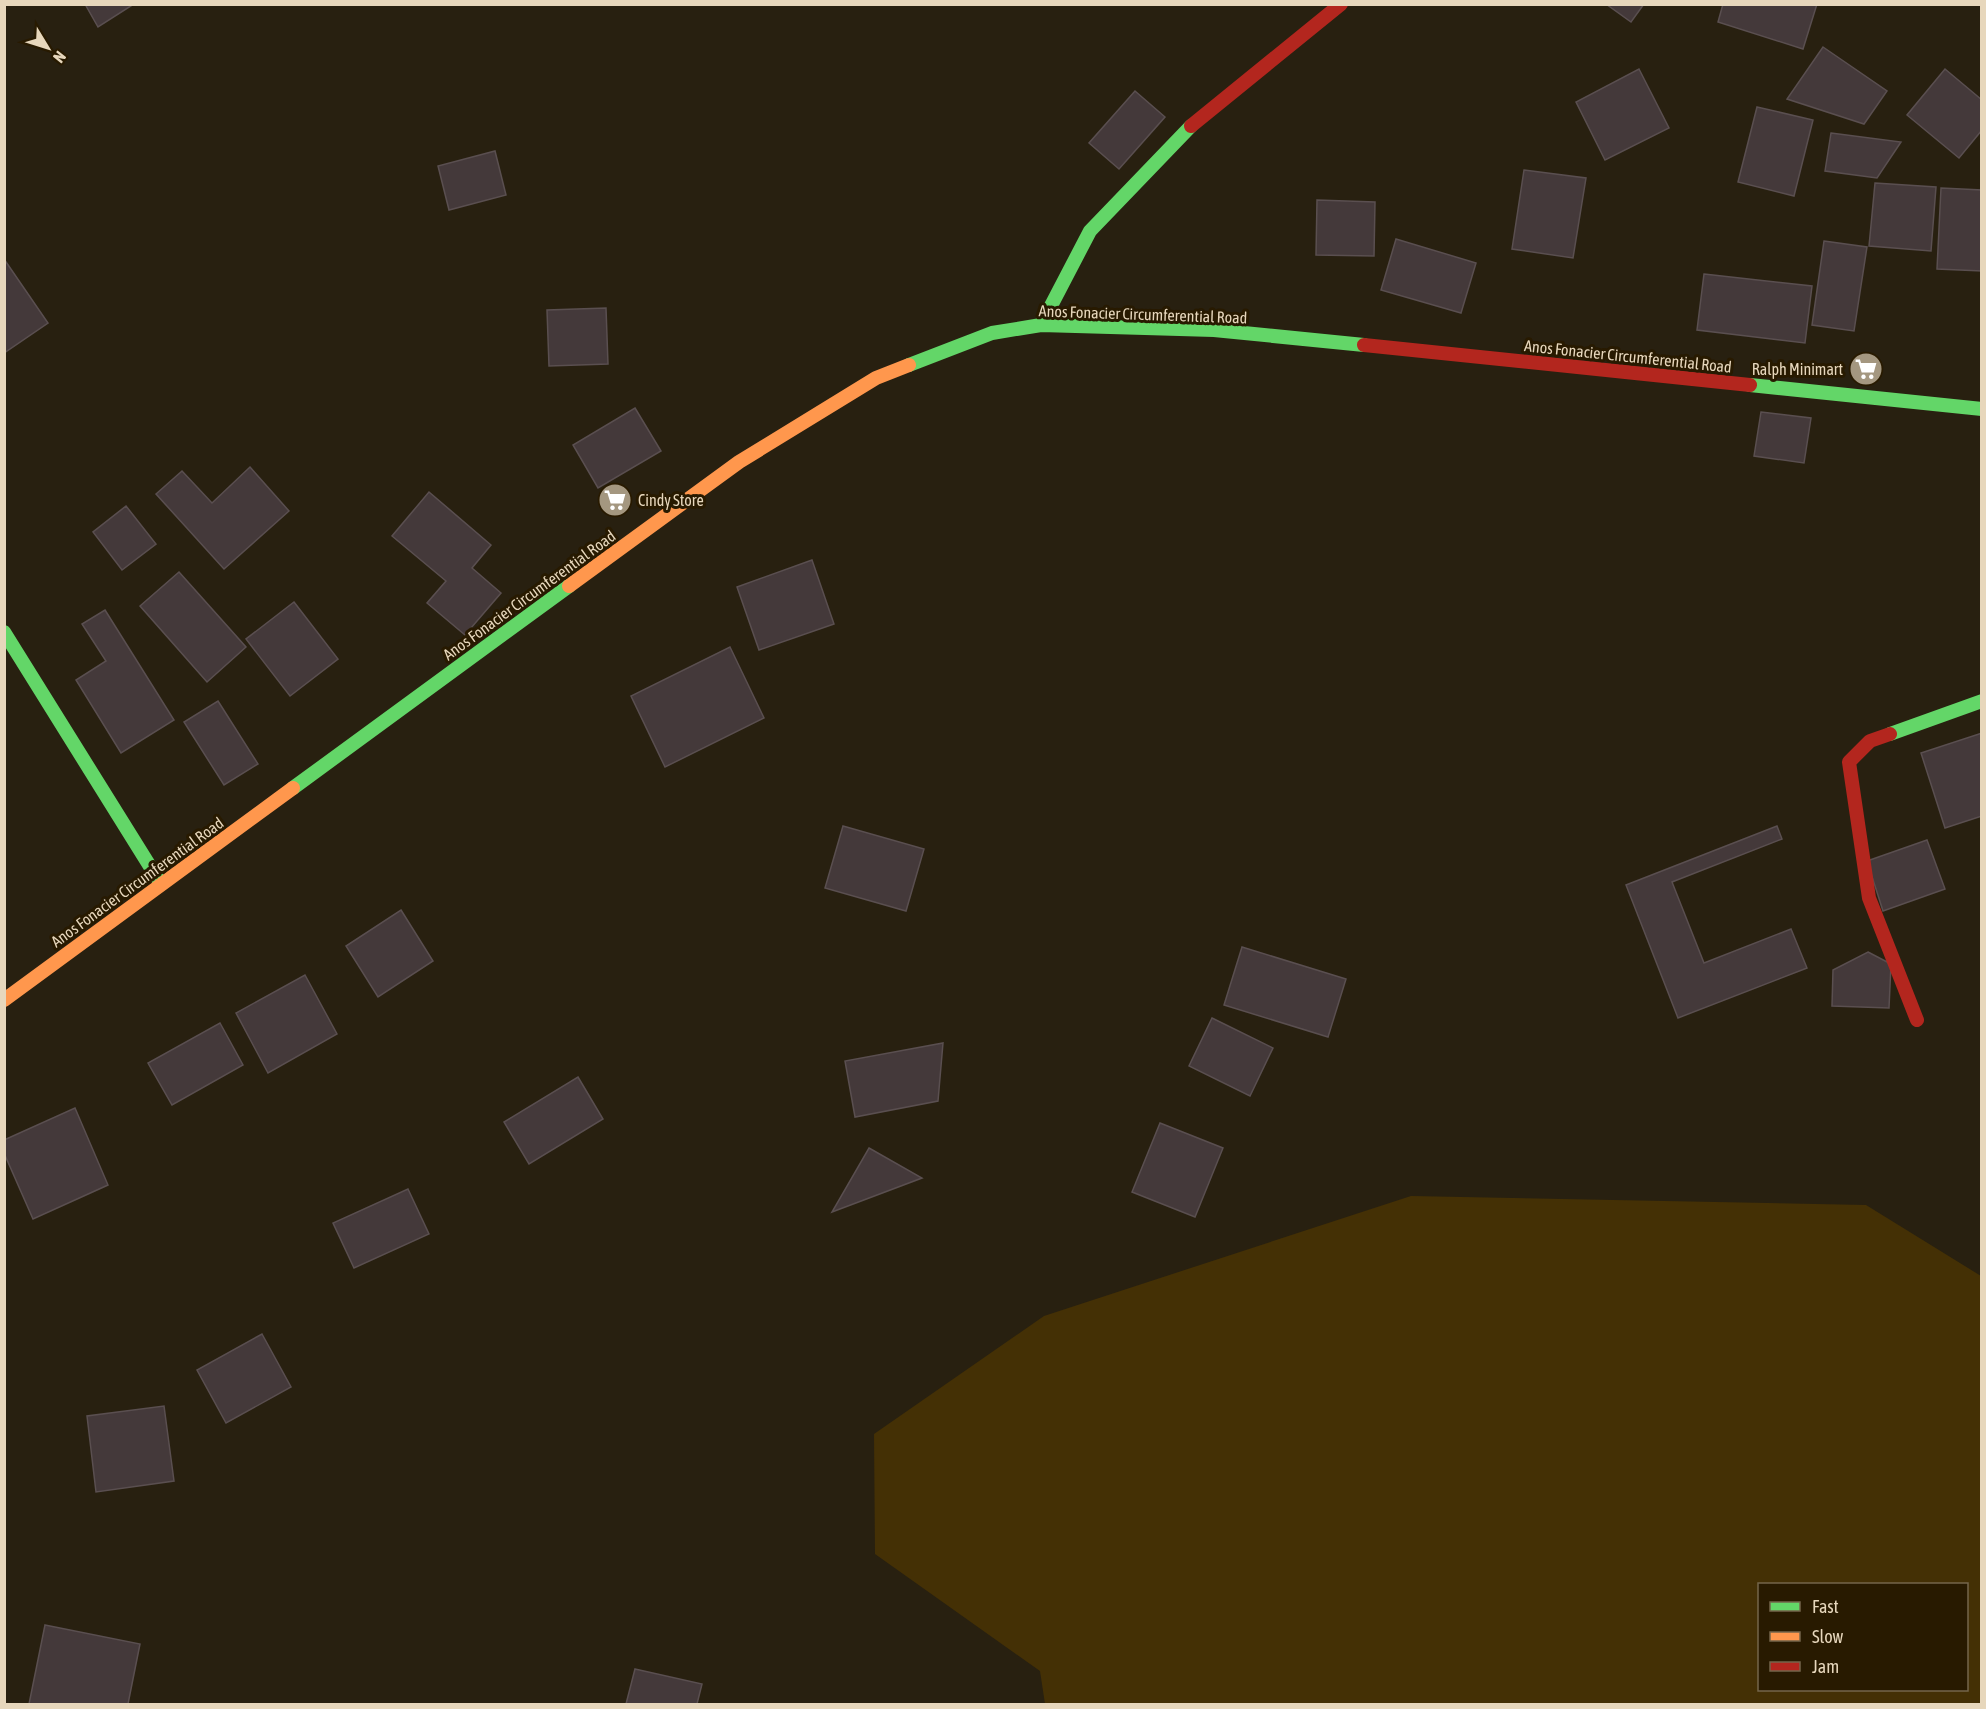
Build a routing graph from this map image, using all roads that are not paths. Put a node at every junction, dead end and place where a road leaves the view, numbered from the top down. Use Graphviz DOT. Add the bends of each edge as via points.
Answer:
graph roads {
  1 [pos="1341,4"];
  2 [pos="1041,325"];
  3 [pos="1982,410"];
  4 [pos="4,632"];
  5 [pos="1982,701"];
  6 [pos="161,884"];
  7 [pos="4,1000"];
  8 [pos="1917,1020"];
  1 -- 2 [label="main road" via="1192,124 1089,231"];
  2 -- 3 [label="main road, Anos Fonacier Circumferential Road" via="1214,330"];
  2 -- 6 [label="main road, Anos Fonacier Circumferential Road" via="992,333 876,378 740,462"];
  4 -- 6 [label="main road"];
  5 -- 8 [label="main road" via="1870,741 1849,762 1869,898"];
  6 -- 7 [label="main road, Anos Fonacier Circumferential Road"];
}
